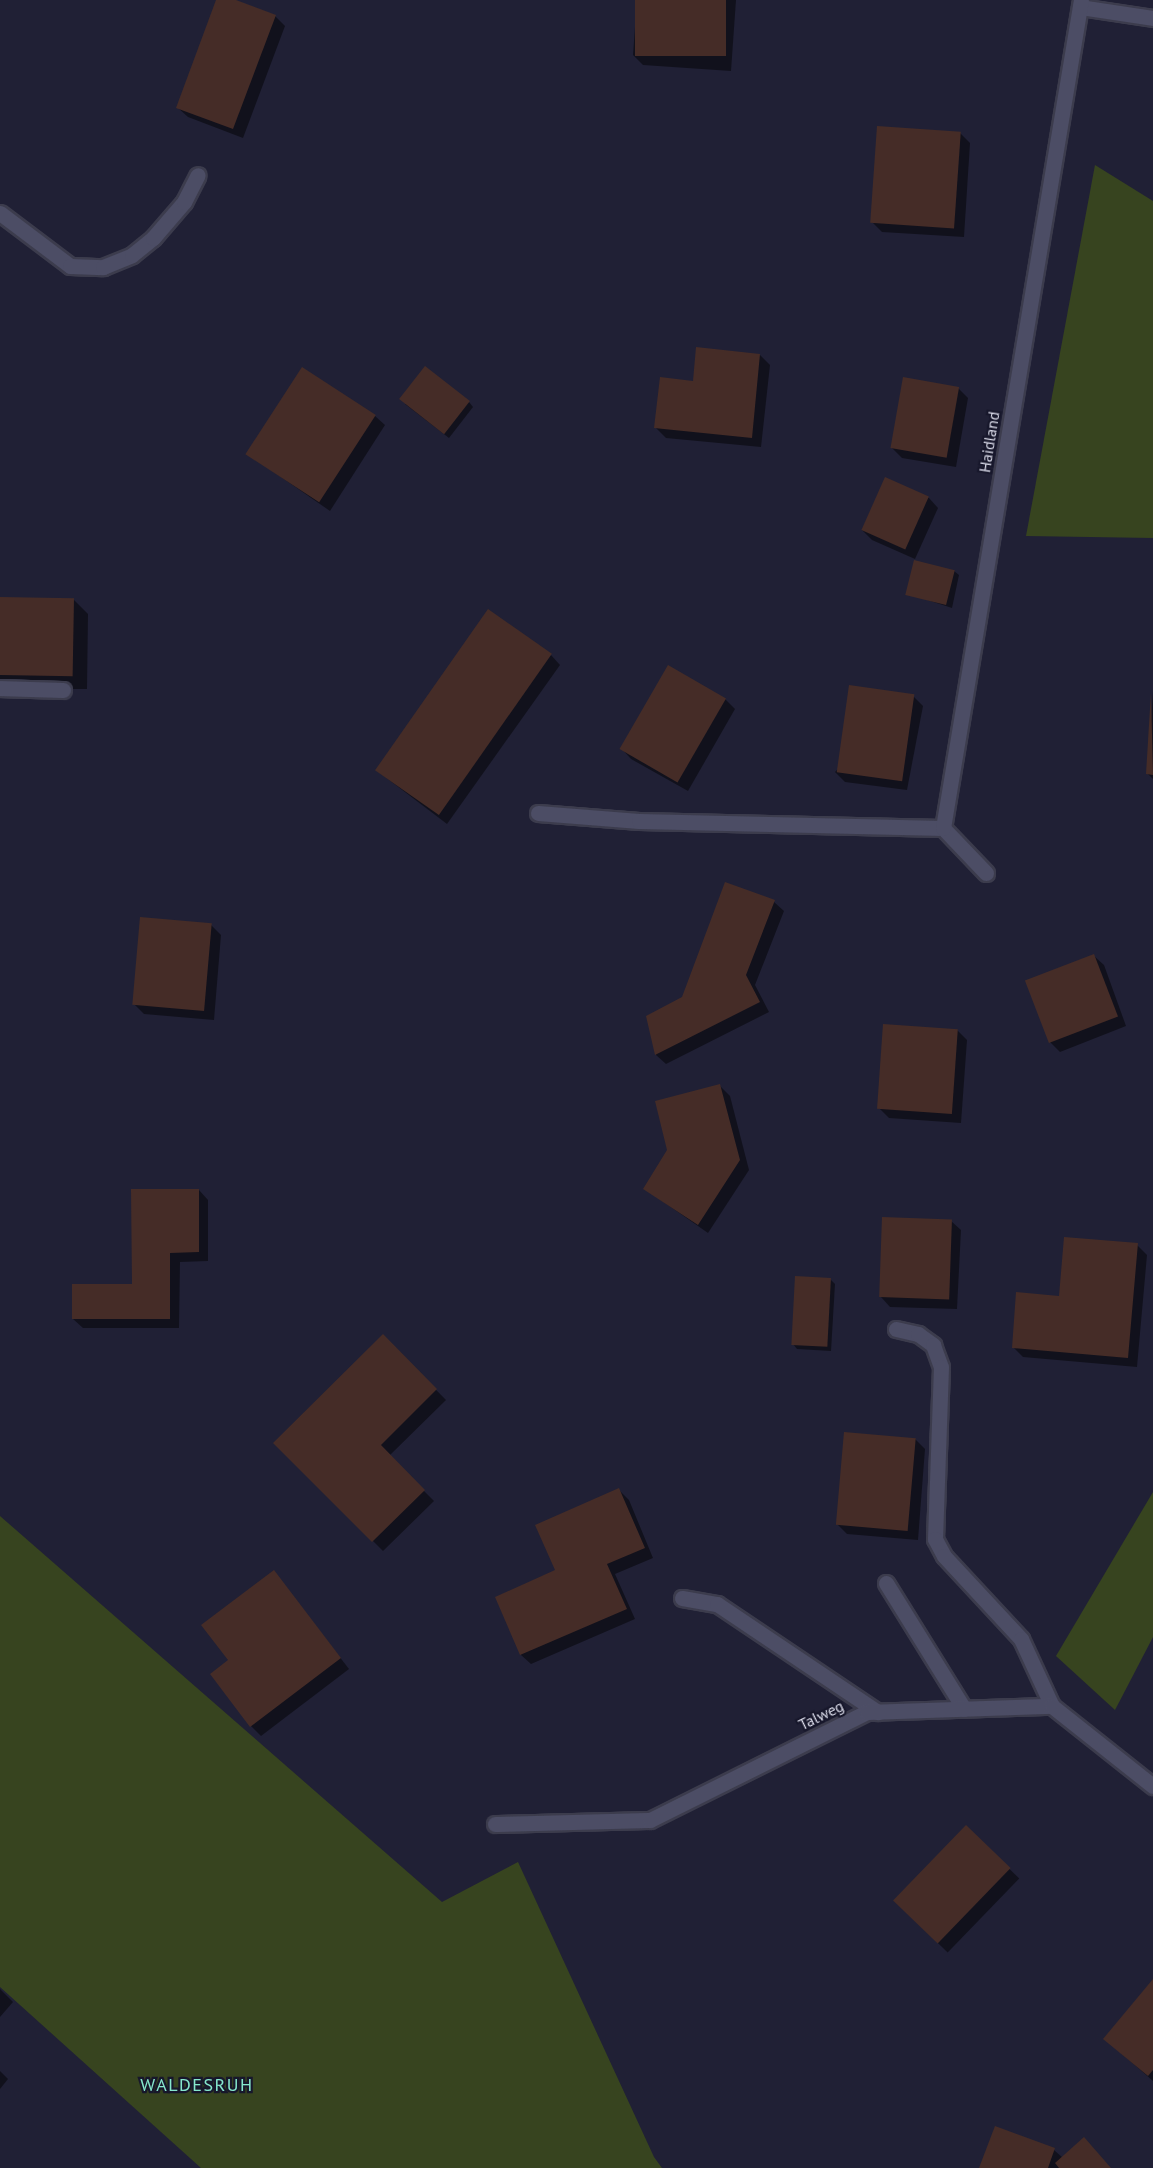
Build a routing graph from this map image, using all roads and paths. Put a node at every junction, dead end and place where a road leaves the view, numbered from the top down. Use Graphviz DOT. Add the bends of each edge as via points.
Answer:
graph roads {
  1 [pos="1080,4"];
  2 [pos="1153,18"];
  3 [pos="198,174"];
  4 [pos="0,213"];
  5 [pos="0,688"];
  6 [pos="63,690"];
  7 [pos="538,813"];
  8 [pos="943,828"];
  9 [pos="986,873"];
  10 [pos="896,1329"];
  11 [pos="886,1583"];
  12 [pos="682,1598"];
  13 [pos="1052,1706"];
  14 [pos="964,1709"];
  15 [pos="878,1712"];
  16 [pos="1153,1786"];
  17 [pos="495,1824"];
  1 -- 2 [label="street"];
  1 -- 8 [label="street, Haidland"];
  3 -- 4 [label="street" via="184,202 153,238 132,255 103,267 70,266"];
  5 -- 6 [label="street"];
  7 -- 8 [label="street" via="639,821"];
  8 -- 9 [label="street"];
  10 -- 13 [label="street" via="918,1334 933,1345 941,1367 934,1539 1021,1639"];
  11 -- 14 [label="street"];
  12 -- 15 [label="street" via="717,1604"];
  13 -- 14 [label="street, Talweg"];
  13 -- 16 [label="street"];
  14 -- 15 [label="street, Talweg"];
  15 -- 17 [label="street, Talweg" via="867,1712 650,1820"];
}
